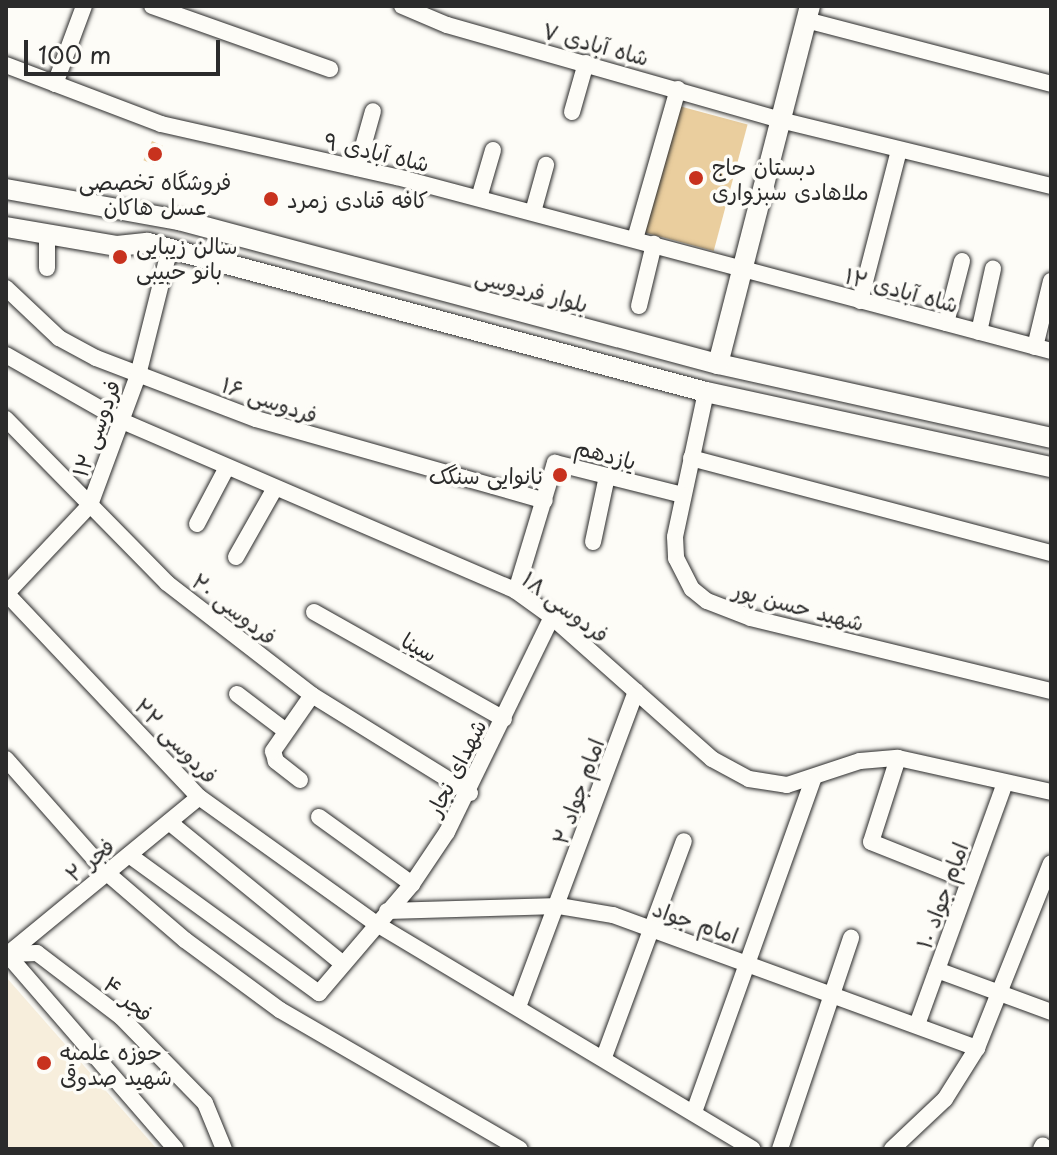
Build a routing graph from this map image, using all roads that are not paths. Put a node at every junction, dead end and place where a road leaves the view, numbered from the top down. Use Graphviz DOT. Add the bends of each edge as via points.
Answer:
graph roads {
  1 [pos="152,6"];
  2 [pos="402,6"];
  3 [pos="81,7"];
  4 [pos="808,13"];
  5 [pos="586,63"];
  6 [pos="6,65"];
  7 [pos="330,69"];
  8 [pos="55,84"];
  9 [pos="1051,84"];
  10 [pos="678,89"];
  11 [pos="373,111"];
  12 [pos="572,112"];
  13 [pos="780,120"];
  14 [pos="493,150"];
  15 [pos="899,150"];
  16 [pos="546,165"];
  17 [pos="357,168"];
  18 [pos="6,175"];
  19 [pos="1051,186"];
  20 [pos="6,189"];
  21 [pos="479,198"];
  22 [pos="533,212"];
  23 [pos="151,215"];
  24 [pos="6,217"];
  25 [pos="6,227"];
  26 [pos="47,234"];
  27 [pos="635,239"];
  28 [pos="148,243"];
  29 [pos="654,244"];
  30 [pos="170,248"];
  31 [pos="962,261"];
  32 [pos="47,268"];
  33 [pos="993,269"];
  34 [pos="742,270"];
  35 [pos="1051,281"];
  36 [pos="6,288"];
  37 [pos="860,301"];
  38 [pos="639,306"];
  39 [pos="946,323"];
  40 [pos="979,332"];
  41 [pos="1043,349"];
  42 [pos="6,355"];
  43 [pos="718,364"];
  44 [pos="138,375"];
  45 [pos="706,392"];
  46 [pos="6,419"];
  47 [pos="122,421"];
  48 [pos="1051,438"];
  49 [pos="691,458"];
  50 [pos="227,467"];
  51 [pos="1051,467"];
  52 [pos="607,476"];
  53 [pos="275,488"];
  54 [pos="682,495"];
  55 [pos="545,501"];
  56 [pos="90,505"];
  57 [pos="197,524"];
  58 [pos="593,542"];
  59 [pos="1051,553"];
  60 [pos="236,557"];
  61 [pos="516,591"];
  62 [pos="6,594"];
  63 [pos="314,612"];
  64 [pos="552,617"];
  65 [pos="636,691"];
  66 [pos="1051,691"];
  67 [pos="237,694"];
  68 [pos="312,695"];
  69 [pos="504,719"];
  70 [pos="286,731"];
  71 [pos="898,758"];
  72 [pos="6,759"];
  73 [pos="300,780"];
  74 [pos="813,780"];
  75 [pos="1005,783"];
  76 [pos="1051,792"];
  77 [pos="470,793"];
  78 [pos="199,797"];
  79 [pos="319,817"];
  80 [pos="169,822"];
  81 [pos="684,841"];
  82 [pos="129,855"];
  83 [pos="107,873"];
  84 [pos="1050,873"];
  85 [pos="969,881"];
  86 [pos="412,884"];
  87 [pos="559,906"];
  88 [pos="381,917"];
  89 [pos="653,930"];
  90 [pos="851,938"];
  91 [pos="7,954"];
  92 [pos="746,962"];
  93 [pos="342,963"];
  94 [pos="937,970"];
  95 [pos="1003,992"];
  96 [pos="833,993"];
  97 [pos="518,1007"];
  98 [pos="1051,1012"];
  99 [pos="918,1022"];
  100 [pos="977,1048"];
  101 [pos="604,1057"];
  102 [pos="694,1112"];
  103 [pos="176,1149"];
  104 [pos="224,1149"];
  105 [pos="520,1149"];
  106 [pos="753,1149"];
  107 [pos="780,1149"];
  108 [pos="892,1149"];
  1 -- 7 [label="street"];
  2 -- 5 [label="street, شاه آبادی ۷" via="447,25"];
  3 -- 8 [label="street"];
  4 -- 9 [label="street"];
  4 -- 13 [label="main road"];
  5 -- 10 [label="street, شاه آبادی ۷"];
  5 -- 12 [label="street"];
  6 -- 8 [label="street, شاه آبادی ۹"];
  8 -- 17 [label="street, شاه آبادی ۹" via="161,124"];
  10 -- 13 [label="street, شاه آبادی ۷"];
  10 -- 27 [label="street"];
  11 -- 17 [label="street"];
  13 -- 15 [label="street, شاه آبادی ۷"];
  13 -- 34 [label="main road"];
  14 -- 21 [label="street"];
  15 -- 19 [label="street, شاه آبادی ۷"];
  15 -- 37 [label="street"];
  16 -- 22 [label="street"];
  17 -- 21 [label="street, شاه آبادی ۹"];
  18 -- 23 [label="main road, بلوار فردوسی" via="119,195"];
  20 -- 23 [label="main road"];
  21 -- 22 [label="street, شاه آبادی ۹"];
  22 -- 27 [label="street, شاه آبادی ۹"];
  23 -- 43 [label="main road, بلوار فردوسی"];
  24 -- 28 [label="main road"];
  25 -- 26 [label="main road"];
  26 -- 28 [label="main road" via="117,246"];
  26 -- 32 [label="street"];
  27 -- 29 [label="street, شاه آبادی ۹"];
  28 -- 30 [label="main road"];
  29 -- 34 [label="street, شاه آبادی ۹"];
  29 -- 38 [label="street"];
  30 -- 44 [label="street, فردوسی ۱۲"];
  30 -- 45 [label="main road"];
  31 -- 39 [label="street"];
  33 -- 40 [label="street"];
  34 -- 37 [label="street, شاه آبادی ۱۲"];
  34 -- 43 [label="main road"];
  35 -- 41 [label="street"];
  36 -- 44 [label="street, فردوسی ۱۶" via="59,338"];
  37 -- 39 [label="street, شاه آبادی ۱۲"];
  39 -- 40 [label="street, شاه آبادی ۱۲"];
  40 -- 41 [label="street, شاه آبادی ۱۲"];
  42 -- 47 [label="street, فردوسی ۱۸"];
  43 -- 48 [label="main road, بلوار فردوسی"];
  44 -- 47 [label="street, فردوسی ۱۲"];
  44 -- 55 [label="street, فردوسی ۱۶" via="318,439"];
  45 -- 49 [label="street, شهید حسن پور"];
  45 -- 51 [label="main road"];
  46 -- 56 [label="street, فردوسی ۲۰"];
  47 -- 50 [label="street, فردوسی ۱۸"];
  47 -- 56 [label="street, فردوسی ۱۲"];
  49 -- 54 [label="street, شهید حسن پور"];
  49 -- 59 [label="street"];
  50 -- 53 [label="street, فردوسی ۱۸"];
  50 -- 57 [label="street"];
  52 -- 54 [label="street, یازدهم"];
  52 -- 55 [label="street, یازدهم" via="555,463"];
  52 -- 58 [label="street"];
  53 -- 60 [label="street"];
  53 -- 61 [label="street, فردوسی ۱۸"];
  54 -- 66 [label="street, شهید حسن پور" via="676,558 692,589 707,601 751,618"];
  55 -- 61 [label="street, یازدهم"];
  56 -- 62 [label="street, فردوسی ۱۲"];
  56 -- 68 [label="street, فردوسی ۲۰" via="167,583"];
  61 -- 64 [label="street, فردوسی ۱۸"];
  62 -- 78 [label="street, فردوسی ۲۲"];
  63 -- 69 [label="street, سینا"];
  64 -- 65 [label="street, فردوسی ۱۸"];
  64 -- 69 [label="street, شهدای نجار"];
  65 -- 74 [label="street, فردوسی ۱۸" via="730,771 770,784"];
  65 -- 87 [label="street, امام جواد ۲"];
  67 -- 70 [label="street"];
  68 -- 70 [label="street"];
  68 -- 77 [label="street, فردوسی ۲۰"];
  69 -- 77 [label="street, شهدای نجار"];
  70 -- 73 [label="street" via="273,756"];
  71 -- 74 [label="street, فردوسی ۱۸" via="860,761"];
  71 -- 75 [label="street, فردوسی ۱۸"];
  71 -- 85 [label="street" via="871,842"];
  72 -- 83 [label="street"];
  74 -- 92 [label="street"];
  75 -- 76 [label="street, فردوسی ۱۸"];
  75 -- 85 [label="street, امام جواد ۱۰"];
  77 -- 86 [label="street, شهدای نجار"];
  78 -- 80 [label="street, فجر ۲"];
  78 -- 88 [label="street, فردوسی ۲۲"];
  79 -- 86 [label="street"];
  80 -- 82 [label="street, فجر ۲"];
  80 -- 93 [label="street"];
  81 -- 89 [label="street"];
  82 -- 83 [label="street, فجر ۲"];
  82 -- 93 [label="street, شهدای نجار" via="319,993"];
  83 -- 91 [label="street, فجر ۲"];
  83 -- 105 [label="street" via="185,940 280,1010"];
  84 -- 95 [label="street"];
  85 -- 94 [label="street, امام جواد ۱۰"];
  86 -- 88 [label="street, شهدای نجار"];
  87 -- 88 [label="street, امام جواد"];
  87 -- 89 [label="street, امام جواد" via="613,915"];
  87 -- 97 [label="street, امام جواد ۲"];
  88 -- 93 [label="street, شهدای نجار"];
  88 -- 97 [label="street, فردوسی ۲۲"];
  89 -- 92 [label="street, امام جواد"];
  89 -- 101 [label="street"];
  90 -- 96 [label="street"];
  91 -- 103 [label="street"];
  91 -- 104 [label="street, فجر ۴" via="37,953 121,1017 205,1103"];
  92 -- 96 [label="street, امام جواد"];
  92 -- 102 [label="street"];
  94 -- 95 [label="street"];
  94 -- 99 [label="street, امام جواد ۱۰"];
  95 -- 98 [label="street"];
  95 -- 100 [label="street"];
  96 -- 99 [label="street, امام جواد"];
  96 -- 107 [label="street"];
  97 -- 101 [label="street, فردوسی ۲۲"];
  99 -- 100 [label="street, امام جواد"];
  100 -- 108 [label="street" via="945,1099"];
  101 -- 102 [label="street, فردوسی ۲۲"];
  102 -- 106 [label="street, فردوسی ۲۲"];
}
